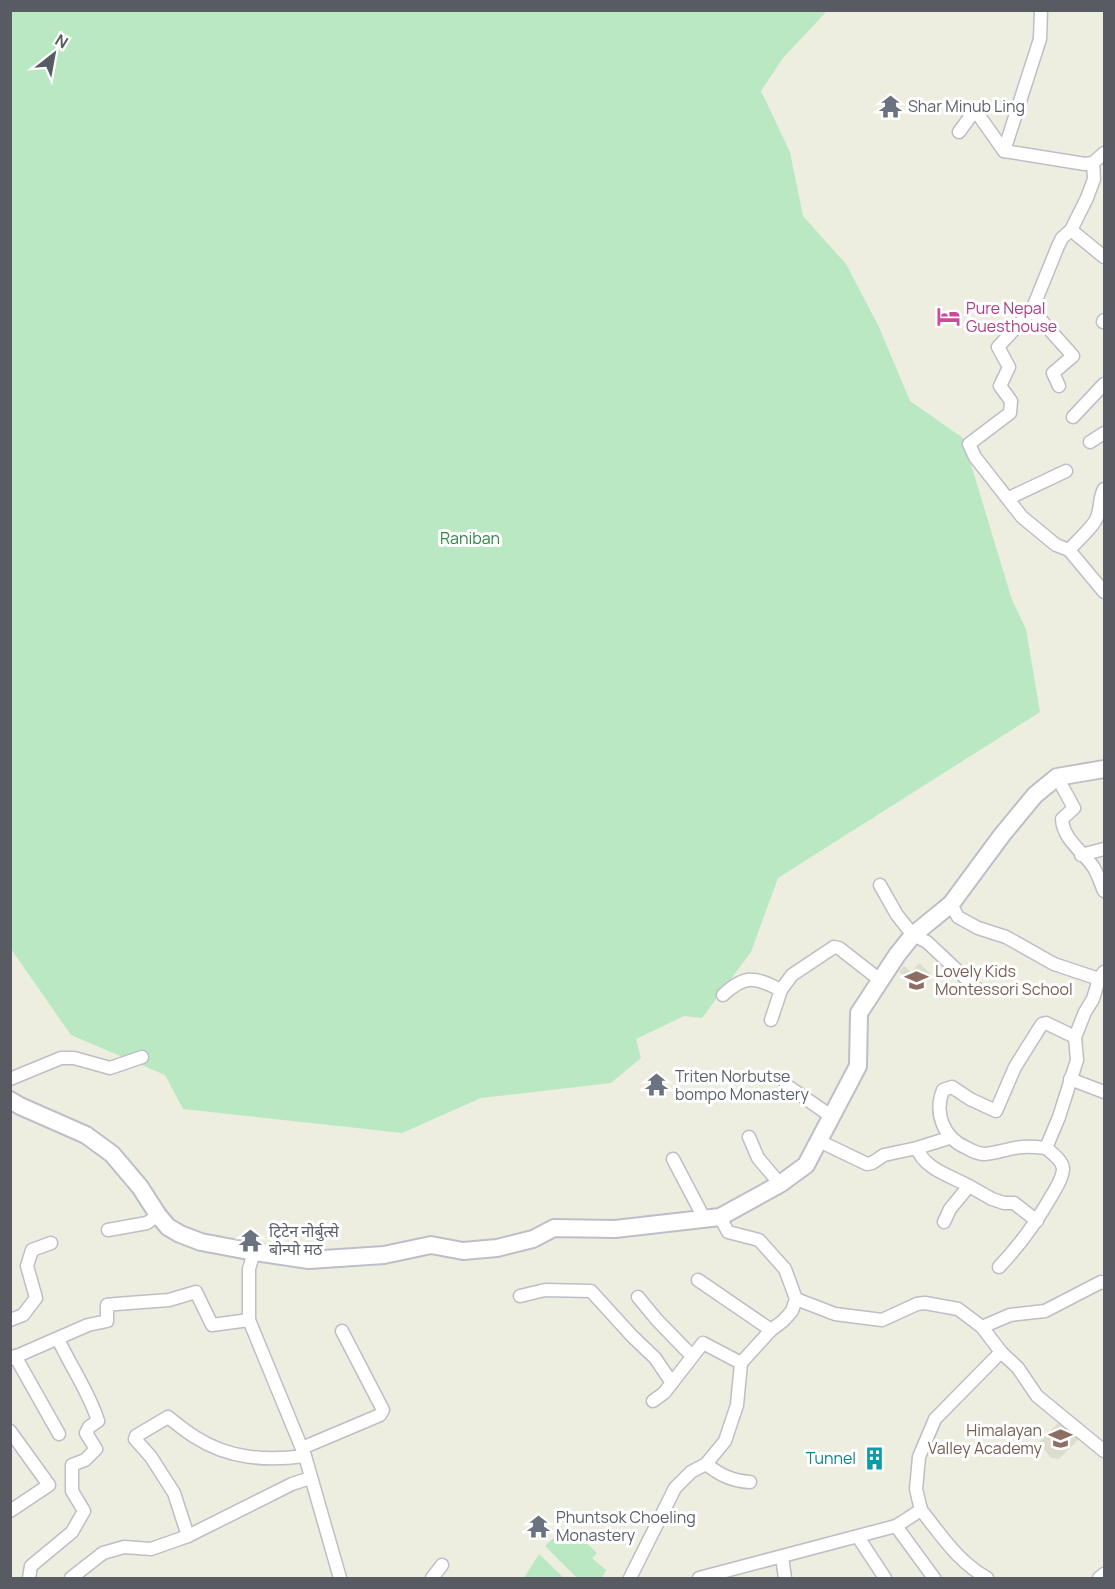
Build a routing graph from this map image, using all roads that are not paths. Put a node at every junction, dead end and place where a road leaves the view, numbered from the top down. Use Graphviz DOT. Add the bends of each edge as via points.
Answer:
graph roads {
  1 [pos="1041,10"];
  2 [pos="959,132"];
  3 [pos="1004,151"];
  4 [pos="1104,153"];
  5 [pos="1093,163"];
  6 [pos="1071,230"];
  7 [pos="1104,257"];
  8 [pos="1032,310"];
  9 [pos="1104,384"];
  10 [pos="1059,386"];
  11 [pos="1073,417"];
  12 [pos="1104,433"];
  13 [pos="1090,442"];
  14 [pos="1066,471"];
  15 [pos="1104,489"];
  16 [pos="1009,498"];
  17 [pos="1069,550"];
  18 [pos="1104,592"];
  19 [pos="1104,769"];
  20 [pos="1057,777"];
  21 [pos="1104,849"];
  22 [pos="1082,855"];
  23 [pos="880,885"];
  24 [pos="1104,890"];
  25 [pos="951,904"];
  26 [pos="913,934"];
  27 [pos="1102,975"];
  28 [pos="880,980"];
  29 [pos="977,989"];
  30 [pos="781,990"];
  31 [pos="723,994"];
  32 [pos="771,1020"];
  33 [pos="1075,1037"];
  34 [pos="142,1057"];
  35 [pos="10,1079"];
  36 [pos="1070,1079"];
  37 [pos="786,1085"];
  38 [pos="1104,1092"];
  39 [pos="10,1100"];
  40 [pos="831,1116"];
  41 [pos="748,1137"];
  42 [pos="949,1138"];
  43 [pos="819,1141"];
  44 [pos="917,1148"];
  45 [pos="1046,1148"];
  46 [pos="672,1159"];
  47 [pos="780,1184"];
  48 [pos="969,1186"];
  49 [pos="158,1215"];
  50 [pos="712,1218"];
  51 [pos="1037,1221"];
  52 [pos="944,1222"];
  53 [pos="108,1230"];
  54 [pos="51,1243"];
  55 [pos="254,1252"];
  56 [pos="999,1267"];
  57 [pos="698,1280"];
  58 [pos="1104,1283"];
  59 [pos="520,1296"];
  60 [pos="638,1297"];
  61 [pos="796,1299"];
  62 [pos="10,1320"];
  63 [pos="249,1320"];
  64 [pos="982,1327"];
  65 [pos="771,1330"];
  66 [pos="342,1331"];
  67 [pos="58,1339"];
  68 [pos="1000,1352"];
  69 [pos="692,1356"];
  70 [pos="13,1358"];
  71 [pos="741,1363"];
  72 [pos="672,1383"];
  73 [pos="653,1401"];
  74 [pos="10,1431"];
  75 [pos="59,1434"];
  76 [pos="1104,1451"];
  77 [pos="304,1452"];
  78 [pos="706,1464"];
  79 [pos="310,1478"];
  80 [pos="750,1482"];
  81 [pos="921,1510"];
  82 [pos="10,1511"];
  83 [pos="896,1526"];
  84 [pos="188,1536"];
  85 [pos="858,1536"];
  86 [pos="782,1557"];
  87 [pos="442,1564"];
  88 [pos="1104,1574"];
  89 [pos="29,1578"];
  90 [pos="71,1578"];
  91 [pos="340,1578"];
  92 [pos="432,1578"];
  93 [pos="630,1578"];
  94 [pos="699,1578"];
  95 [pos="785,1578"];
  96 [pos="885,1578"];
  97 [pos="934,1578"];
  98 [pos="987,1578"];
  99 [pos="1099,1578"];
  1 -- 3 [label="street" via="1040,39"];
  2 -- 3 [label="street" via="975,110"];
  3 -- 5 [label="street"];
  4 -- 5 [label="street"];
  5 -- 6 [label="street" via="1094,179"];
  6 -- 7 [label="street"];
  6 -- 8 [label="street" via="1058,246"];
  8 -- 10 [label="street" via="1073,356 1053,373"];
  8 -- 16 [label="street" via="998,347 1009,368 1000,386 1011,401 1010,413 969,444"];
  9 -- 11 [label="street"];
  12 -- 13 [label="street"];
  14 -- 16 [label="street"];
  15 -- 17 [label="street" via="1097,518"];
  16 -- 17 [label="street" via="1022,517 1056,545"];
  17 -- 18 [label="street"];
  19 -- 20 [label="street"];
  20 -- 22 [label="street" via="1074,808 1062,819 1062,827"];
  20 -- 25 [label="street" via="1035,795"];
  21 -- 22 [label="street"];
  22 -- 24 [label="street"];
  23 -- 26 [label="street"];
  25 -- 26 [label="street"];
  25 -- 27 [label="street" via="958,917 1006,937 1054,964"];
  26 -- 28 [label="street"];
  26 -- 29 [label="street" via="927,942"];
  27 -- 33 [label="street"];
  28 -- 30 [label="street" via="834,948 797,970"];
  28 -- 40 [label="street" via="860,1013 858,1066"];
  30 -- 31 [label="street" via="763,981 746,980 736,982"];
  30 -- 32 [label="street"];
  33 -- 36 [label="street" via="1077,1060"];
  33 -- 42 [label="street" via="1042,1024 1015,1067 996,1111 952,1088 943,1089 940,1117"];
  34 -- 35 [label="street" via="110,1068 61,1058"];
  36 -- 38 [label="street"];
  36 -- 45 [label="street"];
  37 -- 40 [label="street"];
  39 -- 49 [label="street" via="86,1135 112,1154"];
  40 -- 43 [label="street"];
  41 -- 47 [label="street" via="758,1158"];
  42 -- 44 [label="street"];
  42 -- 45 [label="street" via="982,1154 1023,1147"];
  43 -- 44 [label="street" via="867,1164 884,1155"];
  43 -- 47 [label="street" via="806,1165"];
  44 -- 48 [label="street" via="920,1157"];
  45 -- 51 [label="street" via="1063,1169"];
  46 -- 50 [label="street"];
  47 -- 50 [label="street"];
  48 -- 51 [label="street" via="992,1199 1014,1203"];
  48 -- 52 [label="street"];
  49 -- 53 [label="street" via="147,1223"];
  49 -- 55 [label="street" via="168,1227 190,1239"];
  50 -- 55 [label="street" via="615,1228 554,1228 533,1239 463,1251 431,1245 384,1255 309,1260"];
  50 -- 61 [label="street" via="728,1232 759,1240 785,1269"];
  51 -- 56 [label="street"];
  54 -- 62 [label="street" via="32,1250 27,1266 36,1298 23,1315"];
  55 -- 63 [label="street" via="249,1269"];
  57 -- 65 [label="street"];
  58 -- 64 [label="street" via="1045,1311 1010,1315"];
  59 -- 72 [label="street" via="545,1290 591,1291 655,1358"];
  60 -- 69 [label="street"];
  61 -- 64 [label="street" via="835,1314 882,1320 925,1303 958,1309"];
  61 -- 65 [label="street" via="792,1311"];
  63 -- 67 [label="street" via="212,1324 196,1292 169,1300 107,1305 107,1321"];
  63 -- 77 [label="street"];
  64 -- 68 [label="street"];
  65 -- 71 [label="street"];
  66 -- 77 [label="street" via="383,1410 380,1415"];
  67 -- 70 [label="street"];
  67 -- 89 [label="street" via="92,1402 98,1421 87,1432 96,1449 85,1460 72,1465 72,1491 84,1511 72,1532 31,1566"];
  68 -- 76 [label="street" via="1018,1368 1037,1396"];
  68 -- 81 [label="street" via="935,1419 919,1457 916,1489"];
  69 -- 71 [label="street" via="703,1342"];
  69 -- 72 [label="street"];
  70 -- 75 [label="street"];
  71 -- 78 [label="street" via="736,1405 724,1441"];
  72 -- 73 [label="street"];
  74 -- 82 [label="street" via="49,1485"];
  77 -- 79 [label="street"];
  77 -- 84 [label="street" via="276,1460 227,1453 168,1418 135,1436 174,1493"];
  78 -- 80 [label="street" via="721,1475"];
  78 -- 93 [label="street" via="675,1488"];
  79 -- 84 [label="street"];
  79 -- 91 [label="street"];
  81 -- 83 [label="street"];
  81 -- 98 [label="street" via="950,1548"];
  83 -- 85 [label="street"];
  83 -- 97 [label="street"];
  84 -- 90 [label="street" via="151,1549 124,1547 103,1553"];
  85 -- 86 [label="street"];
  85 -- 96 [label="street"];
  86 -- 94 [label="street"];
  86 -- 95 [label="street"];
  87 -- 92 [label="street"];
  88 -- 99 [label="street"];
}
